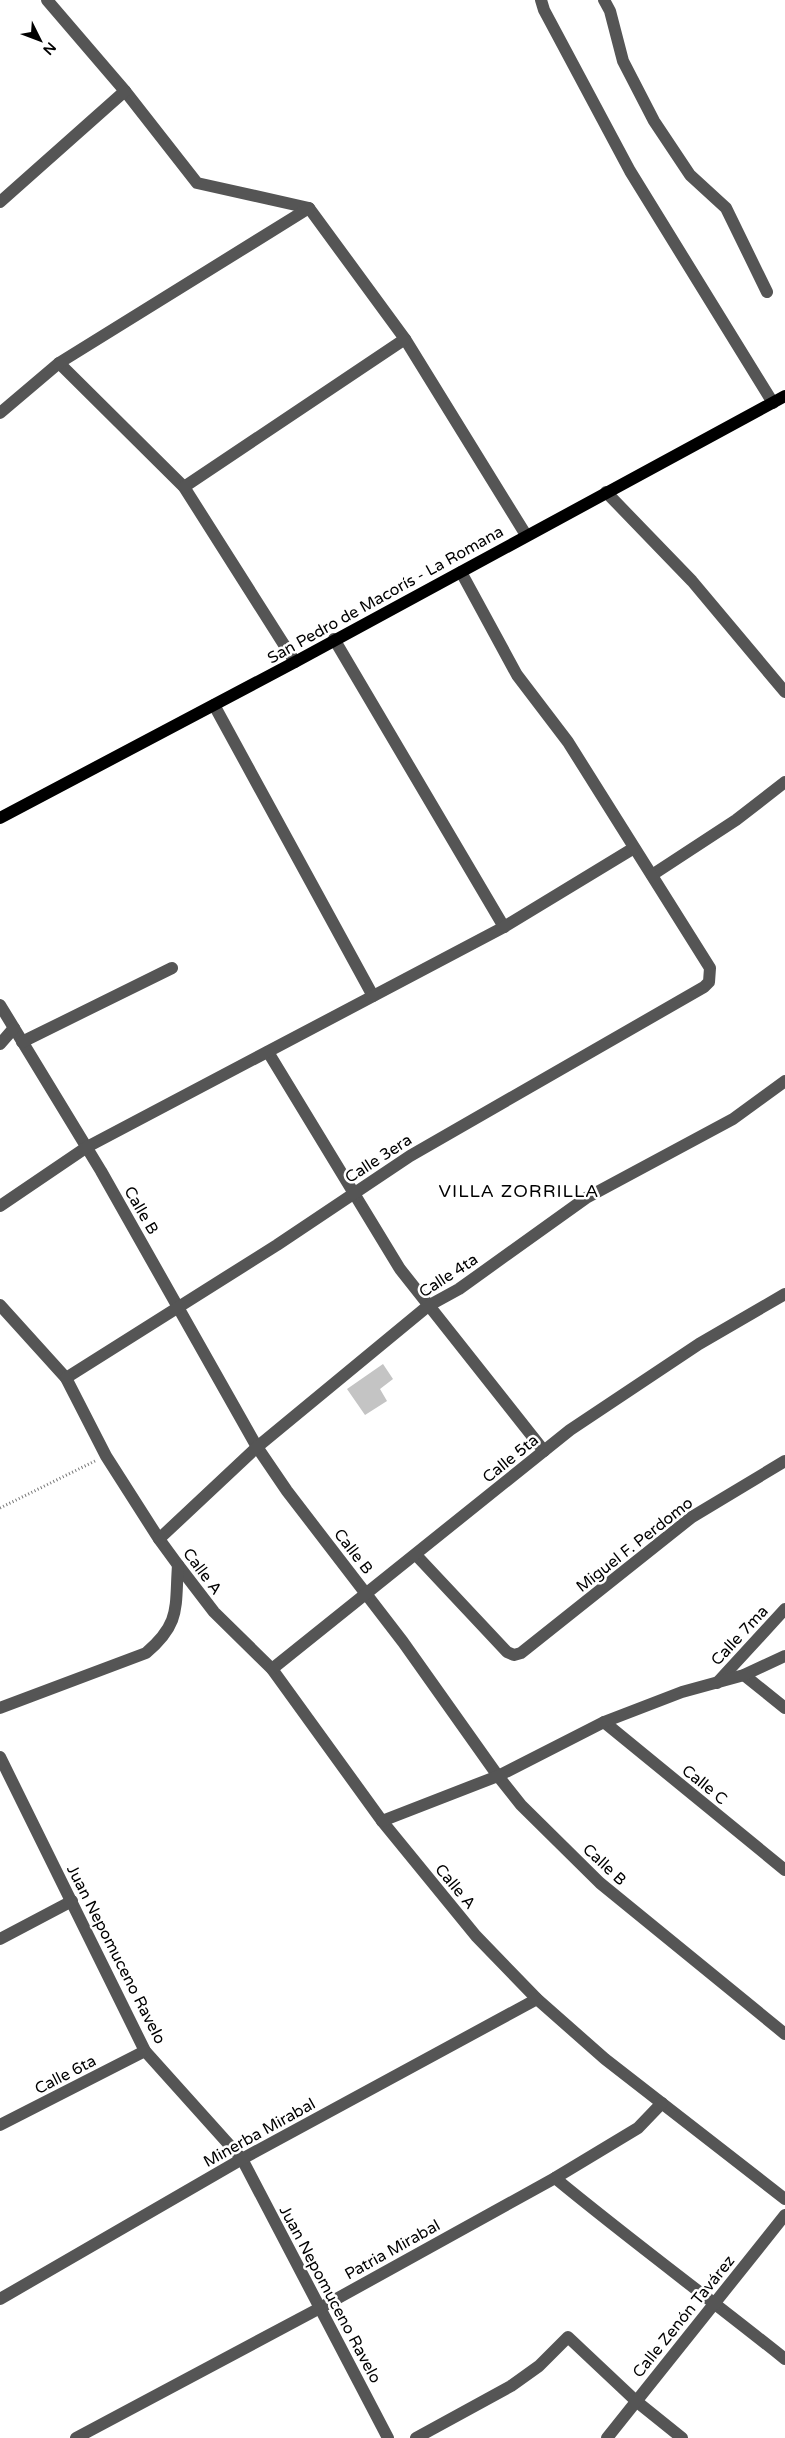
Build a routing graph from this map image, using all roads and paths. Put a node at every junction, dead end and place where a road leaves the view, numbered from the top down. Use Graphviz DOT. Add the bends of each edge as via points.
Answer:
graph roads {
  1 [pos="46,0"];
  2 [pos="541,0"];
  3 [pos="604,0"];
  4 [pos="125,91"];
  5 [pos="0,202"];
  6 [pos="309,208"];
  7 [pos="767,292"];
  8 [pos="404,339"];
  9 [pos="58,362"];
  10 [pos="785,396"];
  11 [pos="773,403"];
  12 [pos="0,413"];
  13 [pos="184,487"];
  14 [pos="606,492"];
  15 [pos="526,535"];
  16 [pos="461,572"];
  17 [pos="334,640"];
  18 [pos="295,662"];
  19 [pos="785,692"];
  20 [pos="214,705"];
  21 [pos="785,782"];
  22 [pos="0,818"];
  23 [pos="634,848"];
  24 [pos="652,875"];
  25 [pos="504,927"];
  26 [pos="172,968"];
  27 [pos="374,996"];
  28 [pos="0,1005"];
  29 [pos="14,1028"];
  30 [pos="22,1042"];
  31 [pos="0,1044"];
  32 [pos="268,1052"];
  33 [pos="785,1081"];
  34 [pos="87,1147"];
  35 [pos="353,1193"];
  36 [pos="0,1206"];
  37 [pos="785,1294"];
  38 [pos="0,1305"];
  39 [pos="428,1306"];
  40 [pos="180,1307"];
  41 [pos="66,1378"];
  42 [pos="257,1447"];
  43 [pos="544,1451"];
  44 [pos="106,1456"];
  45 [pos="785,1461"];
  46 [pos="0,1508"];
  47 [pos="159,1539"];
  48 [pos="416,1554"];
  49 [pos="178,1565"];
  50 [pos="367,1595"];
  51 [pos="785,1609"];
  52 [pos="785,1656"];
  53 [pos="272,1669"];
  54 [pos="744,1674"];
  55 [pos="717,1683"];
  56 [pos="0,1708"];
  57 [pos="785,1708"];
  58 [pos="604,1722"];
  59 [pos="0,1757"];
  60 [pos="498,1776"];
  61 [pos="382,1821"];
  62 [pos="785,1870"];
  63 [pos="72,1901"];
  64 [pos="0,1939"];
  65 [pos="538,1999"];
  66 [pos="785,2034"];
  67 [pos="145,2051"];
  68 [pos="662,2103"];
  69 [pos="0,2125"];
  70 [pos="242,2159"];
  71 [pos="555,2178"];
  72 [pos="785,2199"];
  73 [pos="785,2215"];
  74 [pos="0,2299"];
  75 [pos="715,2302"];
  76 [pos="320,2308"];
  77 [pos="785,2359"];
  78 [pos="636,2401"];
  79 [pos="76,2438"];
  80 [pos="388,2438"];
  81 [pos="416,2438"];
  82 [pos="607,2438"];
  83 [pos="682,2438"];
  1 -- 4 [label="street"];
  2 -- 11 [label="street" via="630,171"];
  3 -- 7 [label="street" via="623,61 654,121 690,176 726,208"];
  4 -- 5 [label="street"];
  4 -- 6 [label="street" via="197,183"];
  6 -- 8 [label="street"];
  6 -- 9 [label="street"];
  8 -- 13 [label="street"];
  8 -- 15 [label="street"];
  9 -- 12 [label="street"];
  9 -- 13 [label="street"];
  10 -- 11 [label="main road, San Pedro de Macorís - La Romana"];
  11 -- 14 [label="main road, San Pedro de Macorís - La Romana"];
  13 -- 18 [label="street"];
  14 -- 15 [label="main road, San Pedro de Macorís - La Romana"];
  14 -- 19 [label="street" via="692,581"];
  15 -- 16 [label="main road, San Pedro de Macorís - La Romana"];
  16 -- 17 [label="main road, San Pedro de Macorís - La Romana"];
  16 -- 23 [label="street" via="517,675 568,742"];
  17 -- 18 [label="main road, San Pedro de Macorís - La Romana"];
  17 -- 25 [label="street"];
  18 -- 20 [label="main road, San Pedro de Macorís - La Romana"];
  20 -- 22 [label="main road, San Pedro de Macorís - La Romana"];
  20 -- 27 [label="street"];
  21 -- 24 [label="street" via="736,820"];
  23 -- 24 [label="street"];
  23 -- 25 [label="street"];
  24 -- 35 [label="street, Calle 3era" via="710,968 711,975 704,986 410,1156"];
  25 -- 27 [label="street"];
  26 -- 30 [label="street"];
  27 -- 32 [label="street"];
  28 -- 29 [label="street, Calle B"];
  29 -- 30 [label="street, Calle B"];
  29 -- 31 [label="street"];
  30 -- 34 [label="street, Calle B"];
  32 -- 34 [label="street"];
  32 -- 35 [label="street"];
  33 -- 39 [label="street, Calle 4ta" via="733,1119 586,1198 459,1290"];
  34 -- 36 [label="street"];
  34 -- 40 [label="street, Calle B"];
  35 -- 39 [label="street" via="400,1269"];
  35 -- 40 [label="street, Calle 3era"];
  37 -- 43 [label="street, Calle 5ta" via="699,1344 570,1430"];
  38 -- 41 [label="street, Calle A"];
  39 -- 42 [label="street, Calle 4ta"];
  39 -- 43 [label="street"];
  40 -- 41 [label="street, Calle 3era"];
  40 -- 42 [label="street, Calle B"];
  41 -- 44 [label="street, Calle A"];
  42 -- 47 [label="street, Calle 4ta"];
  42 -- 50 [label="street, Calle B"];
  43 -- 48 [label="street, Calle 5ta"];
  44 -- 46 [label="path"];
  44 -- 47 [label="street, Calle A"];
  45 -- 48 [label="street, Miguel F. Perdomo" via="692,1517 522,1653 514,1656"];
  47 -- 49 [label="street, Calle A"];
  48 -- 50 [label="street, Calle 5ta"];
  49 -- 53 [label="street, Calle A" via="214,1612"];
  49 -- 56 [label="street" via="174,1621 161,1640 146,1653"];
  50 -- 53 [label="street, Calle 5ta"];
  50 -- 60 [label="street, Calle B"];
  51 -- 55 [label="street, Calle 7ma"];
  52 -- 54 [label="street"];
  53 -- 61 [label="street, Calle A"];
  54 -- 55 [label="street"];
  54 -- 57 [label="street"];
  55 -- 58 [label="street" via="682,1692"];
  58 -- 60 [label="street"];
  58 -- 62 [label="street, Calle C"];
  59 -- 63 [label="street, Juan Nepomuceno Ravelo"];
  60 -- 61 [label="street"];
  60 -- 66 [label="street, Calle B" via="521,1805 600,1884"];
  61 -- 65 [label="street, Calle A" via="476,1936"];
  63 -- 64 [label="street"];
  63 -- 67 [label="street, Juan Nepomuceno Ravelo"];
  65 -- 68 [label="street, Calle A" via="605,2059"];
  65 -- 70 [label="street, Minerba Mirabal"];
  67 -- 69 [label="street, Calle 6ta"];
  67 -- 70 [label="street, Juan Nepomuceno Ravelo"];
  68 -- 71 [label="street, Patria Mirabal" via="638,2128"];
  68 -- 72 [label="street, Calle A"];
  70 -- 74 [label="street, Minerba Mirabal"];
  70 -- 76 [label="street, Juan Nepomuceno Ravelo"];
  71 -- 75 [label="street" via="626,2237"];
  71 -- 76 [label="street, Patria Mirabal"];
  73 -- 75 [label="street, Calle Zenón Tavárez"];
  75 -- 77 [label="street"];
  75 -- 78 [label="street, Calle Zenón Tavárez"];
  76 -- 79 [label="street, Patria Mirabal"];
  76 -- 80 [label="street, Juan Nepomuceno Ravelo"];
  78 -- 81 [label="street" via="568,2337 539,2366 511,2386"];
  78 -- 82 [label="street, Calle Zenón Tavárez"];
  78 -- 83 [label="street"];
}
